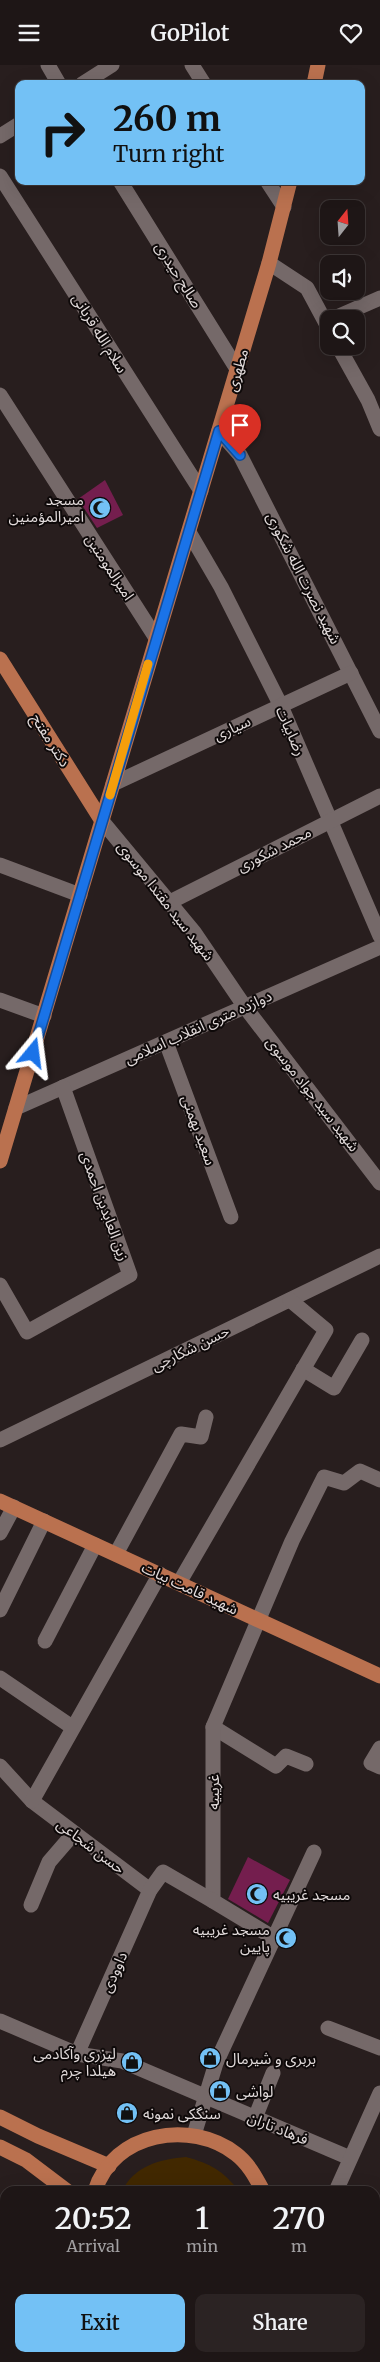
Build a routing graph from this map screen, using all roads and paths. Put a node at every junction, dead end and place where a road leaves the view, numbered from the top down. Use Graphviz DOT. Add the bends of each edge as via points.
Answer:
graph roads {
  1 [pos="48,65"];
  2 [pos="112,65"];
  3 [pos="192,65"];
  4 [pos="318,65"];
  5 [pos="57,80"];
  6 [pos="88,80"];
  7 [pos="201,80"];
  8 [pos="315,80"];
  9 [pos="15,127"];
  10 [pos="0,136"];
  11 [pos="0,176"];
  12 [pos="122,185"];
  13 [pos="270,185"];
  14 [pos="289,185"];
  15 [pos="284,207"];
  16 [pos="269,263"];
  17 [pos="380,298"];
  18 [pos="321,310"];
  19 [pos="356,310"];
  20 [pos="343,355"];
  21 [pos="237,369"];
  22 [pos="0,395"];
  23 [pos="380,429"];
  24 [pos="219,431"];
  25 [pos="201,491"];
  26 [pos="189,532"];
  27 [pos="156,638"];
  28 [pos="0,659"];
  29 [pos="351,673"];
  30 [pos="281,706"];
  31 [pos="380,731"];
  32 [pos="113,784"];
  33 [pos="380,796"];
  34 [pos="102,821"];
  35 [pos="330,821"];
  36 [pos="0,865"];
  37 [pos="80,895"];
  38 [pos="168,903"];
  39 [pos="380,936"];
  40 [pos="380,947"];
  41 [pos="0,1000"];
  42 [pos="245,1007"];
  43 [pos="44,1016"];
  44 [pos="166,1041"];
  45 [pos="63,1087"];
  46 [pos="16,1108"];
  47 [pos="4,1131"];
  48 [pos="0,1161"];
  49 [pos="380,1183"];
  50 [pos="231,1217"];
  51 [pos="380,1255"];
  52 [pos="0,1285"];
  53 [pos="290,1300"];
  54 [pos="362,1340"];
  55 [pos="303,1369"];
  56 [pos="206,1417"];
  57 [pos="0,1440"];
  58 [pos="380,1481"];
  59 [pos="0,1501"];
  60 [pos="14,1507"];
  61 [pos="44,1521"];
  62 [pos="0,1533"];
  63 [pos="95,1545"];
  64 [pos="116,1554"];
  65 [pos="160,1575"];
  66 [pos="179,1583"];
  67 [pos="0,1610"];
  68 [pos="258,1620"];
  69 [pos="45,1641"];
  70 [pos="380,1676"];
  71 [pos="0,1678"];
  72 [pos="72,1727"];
  73 [pos="213,1727"];
  74 [pos="380,1748"];
  75 [pos="306,1764"];
  76 [pos="380,1767"];
  77 [pos="1,1769"];
  78 [pos="32,1801"];
  79 [pos="74,1833"];
  80 [pos="314,1852"];
  81 [pos="150,1890"];
  82 [pos="213,1901"];
  83 [pos="31,1905"];
  84 [pos="274,1938"];
  85 [pos="0,2021"];
  86 [pos="328,2029"];
  87 [pos="380,2048"];
  88 [pos="77,2053"];
  89 [pos="274,2073"];
  90 [pos="380,2093"];
  91 [pos="206,2098"];
  92 [pos="375,2116"];
  93 [pos="0,2117"];
  94 [pos="255,2118"];
  95 [pos="194,2135"];
  96 [pos="0,2147"];
  97 [pos="350,2158"];
  98 [pos="109,2166"];
  99 [pos="60,2186"];
  100 [pos="98,2186"];
  101 [pos="260,2186"];
  102 [pos="338,2186"];
  1 -- 5 [label="street"];
  2 -- 6 [label="street"];
  3 -- 7 [label="street"];
  4 -- 8 [label="main road"];
  9 -- 10 [label="street"];
  11 -- 25 [label="street, سلام الله قربانی"];
  12 -- 21 [label="street, صالح حیدری"];
  13 -- 15 [label="street"];
  14 -- 15 [label="main road, مطهری"];
  15 -- 16 [label="main road, مطهری"];
  16 -- 18 [label="street" via="308,288"];
  16 -- 21 [label="main road, مطهری"];
  17 -- 19 [label="street"];
  20 -- 23 [label="street"];
  21 -- 24 [label="main road, مطهری"];
  22 -- 27 [label="street, امیرالمومنین"];
  24 -- 25 [label="main road, مطهری"];
  24 -- 29 [label="street, شهید نصرت الله شکوری" via="244,462"];
  25 -- 26 [label="main road, مطهری"];
  26 -- 27 [label="main road, مطهری"];
  26 -- 30 [label="street, رضابیات"];
  27 -- 32 [label="main road, مطهری"];
  28 -- 34 [label="main road, دکتر مفتح"];
  29 -- 30 [label="street, سیاری"];
  29 -- 31 [label="street, شهید نصرت الله شکوری"];
  30 -- 32 [label="street, سیاری"];
  30 -- 35 [label="street, رضابیات"];
  32 -- 34 [label="main road, مطهری"];
  33 -- 35 [label="street, محمد شکوری"];
  34 -- 37 [label="main road, مطهری"];
  34 -- 38 [label="street, شهید سید مقتدا موسوی"];
  35 -- 38 [label="street, محمد شکوری"];
  35 -- 39 [label="street, رضابیات"];
  36 -- 37 [label="street"];
  37 -- 43 [label="main road, مطهری"];
  38 -- 42 [label="street, شهید سید مقتدا موسوی" via="194,932"];
  40 -- 42 [label="street, دوازده متری انقلاب اسلامی"];
  41 -- 43 [label="street"];
  42 -- 44 [label="street, دوازده متری انقلاب اسلامی"];
  42 -- 49 [label="street, شهید سید جواد موسوی"];
  43 -- 46 [label="main road, مطهری"];
  44 -- 45 [label="street, دوازده متری انقلاب اسلامی"];
  44 -- 50 [label="street, سعید بهمنی"];
  45 -- 46 [label="street, دوازده متری انقلاب اسلامی"];
  45 -- 52 [label="street, زین العابدین احمدی" via="130,1275 26,1332"];
  46 -- 47 [label="main road, مطهری"];
  47 -- 48 [label="main road, مطهری"];
  51 -- 53 [label="street, حسن شکارچی"];
  53 -- 55 [label="street" via="326,1330"];
  53 -- 57 [label="street, حسن شکارچی"];
  54 -- 55 [label="street" via="334,1389"];
  55 -- 66 [label="street"];
  56 -- 64 [label="street" via="200,1437 181,1434"];
  58 -- 68 [label="street, غریبیه" via="360,1471 344,1483 324,1477"];
  59 -- 60 [label="main road, شهید قامت بیات"];
  60 -- 61 [label="main road, شهید قامت بیات"];
  60 -- 62 [label="street"];
  61 -- 63 [label="main road, شهید قامت بیات"];
  61 -- 67 [label="street"];
  63 -- 64 [label="main road, شهید قامت بیات"];
  63 -- 69 [label="street"];
  64 -- 65 [label="main road, شهید قامت بیات"];
  65 -- 66 [label="main road, شهید قامت بیات"];
  65 -- 72 [label="street"];
  66 -- 68 [label="main road, شهید قامت بیات"];
  68 -- 70 [label="main road, شهید قامت بیات"];
  68 -- 73 [label="street, غریبیه"];
  71 -- 72 [label="street"];
  72 -- 78 [label="street"];
  73 -- 75 [label="street" via="276,1766 286,1756"];
  73 -- 82 [label="street, غریبیه"];
  74 -- 76 [label="street" via="371,1763"];
  77 -- 78 [label="street, حسن شجاعی"];
  78 -- 79 [label="street, حسن شجاعی"];
  79 -- 81 [label="street, حسن شجاعی"];
  79 -- 83 [label="street" via="49,1862"];
  80 -- 84 [label="street"];
  81 -- 82 [label="street, داوودی" via="163,1872"];
  81 -- 88 [label="street, داوودی"];
  82 -- 84 [label="street"];
  84 -- 91 [label="street" via="216,2063"];
  85 -- 88 [label="street, فرهاد تاران"];
  86 -- 87 [label="street"];
  88 -- 91 [label="street, فرهاد تاران" via="122,2061"];
  89 -- 94 [label="street"];
  90 -- 92 [label="street"];
  91 -- 94 [label="street, فرهاد تاران"];
  91 -- 95 [label="street"];
  92 -- 97 [label="street"];
  93 -- 98 [label="main road"];
  94 -- 97 [label="street, فرهاد تاران"];
  95 -- 98 [label="main road" via="171,2134 148,2139 126,2150"];
  95 -- 101 [label="main road" via="217,2142 237,2155 253,2172"];
  96 -- 99 [label="main road"];
  97 -- 102 [label="street"];
  98 -- 100 [label="main road"];
}
